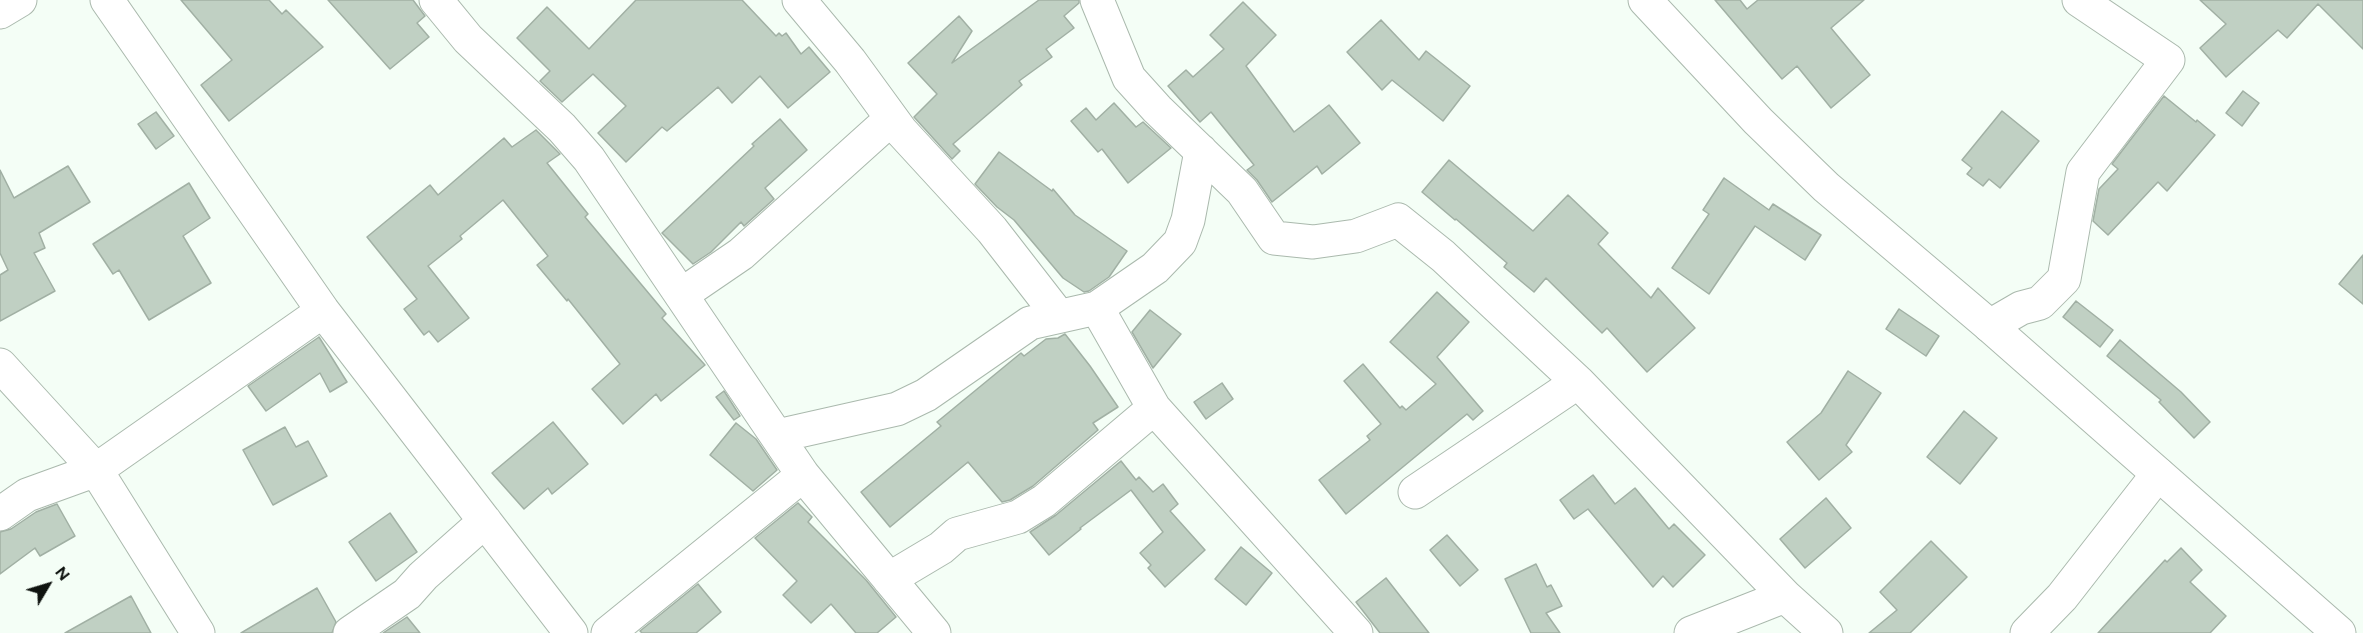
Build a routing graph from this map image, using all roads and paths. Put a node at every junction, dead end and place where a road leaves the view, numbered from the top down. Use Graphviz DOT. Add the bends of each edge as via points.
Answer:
graph roads {
  1 [pos="20,0"];
  2 [pos="107,0"];
  3 [pos="436,0"];
  4 [pos="799,0"];
  5 [pos="832,0"];
  6 [pos="1097,0"];
  7 [pos="1645,0"];
  8 [pos="2079,0"];
  9 [pos="0,12"];
  10 [pos="850,61"];
  11 [pos="891,119"];
  12 [pos="1200,151"];
  13 [pos="681,295"];
  14 [pos="1097,309"];
  15 [pos="323,311"];
  16 [pos="1058,315"];
  17 [pos="1990,326"];
  18 [pos="0,365"];
  19 [pos="1578,382"];
  20 [pos="1154,408"];
  21 [pos="777,436"];
  22 [pos="96,470"];
  23 [pos="2158,474"];
  24 [pos="803,475"];
  25 [pos="1415,492"];
  26 [pos="0,514"];
  27 [pos="484,522"];
  28 [pos="889,579"];
  29 [pos="1785,596"];
  30 [pos="198,633"];
  31 [pos="350,633"];
  32 [pos="571,633"];
  33 [pos="608,633"];
  34 [pos="934,633"];
  35 [pos="1356,633"];
  36 [pos="1691,633"];
  37 [pos="1826,633"];
  38 [pos="2027,633"];
  39 [pos="2339,633"];
  1 -- 9 [label="street"];
  2 -- 15 [label="street"];
  3 -- 13 [label="street" via="468,39 589,159"];
  4 -- 10 [label="street"];
  5 -- 10 [label="street" via="830,6"];
  6 -- 12 [label="street" via="1129,78"];
  7 -- 17 [label="street" via="1826,187"];
  8 -- 17 [label="street" via="2168,60 2083,172 2064,279 2040,303 2021,308"];
  10 -- 11 [label="street"];
  11 -- 13 [label="street" via="741,255"];
  11 -- 16 [label="street" via="992,230"];
  12 -- 14 [label="street" via="1188,220 1180,242 1155,268"];
  12 -- 19 [label="street" via="1242,191 1274,238 1313,242 1356,236 1398,220 1443,256"];
  13 -- 21 [label="street"];
  14 -- 16 [label="street"];
  14 -- 20 [label="street"];
  15 -- 22 [label="street"];
  15 -- 27 [label="street"];
  16 -- 21 [label="street" via="1030,322 926,395 897,409"];
  17 -- 23 [label="street"];
  18 -- 22 [label="street"];
  19 -- 25 [label="street"];
  19 -- 29 [label="street"];
  20 -- 28 [label="street" via="1044,501 1018,516 957,534"];
  20 -- 35 [label="street"];
  21 -- 24 [label="street"];
  22 -- 26 [label="street" via="27,495"];
  22 -- 30 [label="street"];
  23 -- 38 [label="street" via="2068,590"];
  23 -- 39 [label="street"];
  24 -- 28 [label="street"];
  24 -- 33 [label="street"];
  27 -- 31 [label="street" via="407,594"];
  27 -- 32 [label="street"];
  28 -- 34 [label="street"];
  29 -- 36 [label="street"];
  29 -- 37 [label="street"];
}
